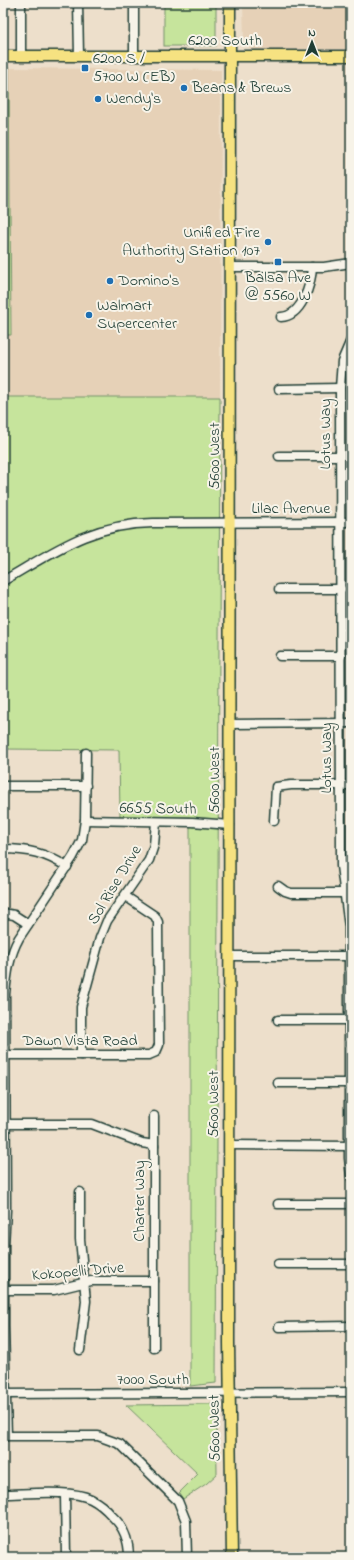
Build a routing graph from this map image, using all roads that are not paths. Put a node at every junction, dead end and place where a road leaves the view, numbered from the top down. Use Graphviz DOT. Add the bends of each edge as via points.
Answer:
graph roads {
  1 [pos="20,3"];
  2 [pos="78,3"];
  3 [pos="134,3"];
  4 [pos="230,3"];
  5 [pos="3,56"];
  6 [pos="21,56"];
  7 [pos="79,56"];
  8 [pos="134,56"];
  9 [pos="231,56"];
  10 [pos="351,56"];
  11 [pos="351,263"];
  12 [pos="230,267"];
  13 [pos="312,267"];
  14 [pos="281,317"];
  15 [pos="351,340"];
  16 [pos="340,388"];
  17 [pos="279,389"];
  18 [pos="280,456"];
  19 [pos="340,456"];
  20 [pos="340,522"];
  21 [pos="351,522"];
  22 [pos="230,523"];
  23 [pos="3,581"];
  24 [pos="280,589"];
  25 [pos="340,589"];
  26 [pos="280,656"];
  27 [pos="341,656"];
  28 [pos="341,723"];
  29 [pos="351,723"];
  30 [pos="230,724"];
  31 [pos="86,753"];
  32 [pos="341,785"];
  33 [pos="351,785"];
  34 [pos="3,786"];
  35 [pos="86,786"];
  36 [pos="85,820"];
  37 [pos="274,821"];
  38 [pos="156,822"];
  39 [pos="230,824"];
  40 [pos="3,849"];
  41 [pos="67,867"];
  42 [pos="278,886"];
  43 [pos="348,893"];
  44 [pos="125,896"];
  45 [pos="3,913"];
  46 [pos="28,924"];
  47 [pos="230,956"];
  48 [pos="350,956"];
  49 [pos="5,980"];
  50 [pos="278,1020"];
  51 [pos="350,1020"];
  52 [pos="4,1055"];
  53 [pos="81,1055"];
  54 [pos="278,1083"];
  55 [pos="349,1083"];
  56 [pos="154,1116"];
  57 [pos="5,1124"];
  58 [pos="154,1145"];
  59 [pos="229,1145"];
  60 [pos="350,1146"];
  61 [pos="351,1176"];
  62 [pos="80,1192"];
  63 [pos="278,1204"];
  64 [pos="351,1204"];
  65 [pos="278,1264"];
  66 [pos="351,1264"];
  67 [pos="154,1281"];
  68 [pos="84,1282"];
  69 [pos="4,1290"];
  70 [pos="351,1326"];
  71 [pos="279,1327"];
  72 [pos="154,1348"];
  73 [pos="80,1350"];
  74 [pos="351,1392"];
  75 [pos="230,1393"];
  76 [pos="5,1394"];
  77 [pos="5,1436"];
  78 [pos="3,1494"];
  79 [pos="65,1494"];
  80 [pos="66,1557"];
  81 [pos="129,1557"];
  82 [pos="187,1557"];
  83 [pos="232,1557"];
  1 -- 6 [label="street"];
  2 -- 7 [label="street"];
  3 -- 8 [label="street"];
  4 -- 9 [label="main road, 5600 West"];
  5 -- 6 [label="main road, 6200 South"];
  6 -- 7 [label="main road, 6200 South"];
  7 -- 8 [label="main road, 6200 South"];
  8 -- 9 [label="main road, 6200 South"];
  9 -- 10 [label="main road, 6200 South"];
  9 -- 12 [label="main road, 5600 West"];
  11 -- 13 [label="street"];
  12 -- 13 [label="street"];
  12 -- 22 [label="main road, 5600 West"];
  13 -- 14 [label="street" via="310,285 296,309 290,316"];
  15 -- 16 [label="street, Lotus Way" via="342,361"];
  16 -- 17 [label="street"];
  16 -- 19 [label="street, Lotus Way"];
  18 -- 19 [label="street"];
  19 -- 20 [label="street, Lotus Way"];
  20 -- 21 [label="street, Lilac Avenue"];
  20 -- 22 [label="street, Lilac Avenue"];
  20 -- 25 [label="street, Lotus Way"];
  22 -- 23 [label="street, Lilac Avenue" via="141,524 100,530 66,544"];
  22 -- 30 [label="main road, 5600 West"];
  24 -- 25 [label="street"];
  25 -- 27 [label="street, Lotus Way"];
  26 -- 27 [label="street"];
  27 -- 28 [label="street, Lotus Way"];
  28 -- 29 [label="street"];
  28 -- 30 [label="street"];
  28 -- 32 [label="street, Lotus Way"];
  30 -- 39 [label="main road, 5600 West"];
  31 -- 35 [label="street"];
  32 -- 33 [label="street"];
  32 -- 37 [label="street" via="291,785 276,788"];
  32 -- 43 [label="street, Lotus Way" via="341,866"];
  34 -- 35 [label="street"];
  35 -- 36 [label="street"];
  36 -- 38 [label="street, 6655 South"];
  36 -- 41 [label="street" via="80,846"];
  38 -- 39 [label="street, 6655 South"];
  38 -- 44 [label="street, Sol Rise Drive" via="151,856"];
  39 -- 47 [label="main road, 5600 West"];
  40 -- 41 [label="street" via="39,852"];
  41 -- 46 [label="street"];
  42 -- 43 [label="street" via="291,893"];
  43 -- 48 [label="street, Lotus Way"];
  44 -- 53 [label="street, Sol Rise Drive" via="103,929 83,999"];
  44 -- 53 [label="street, Dawn Vista Road" via="156,917 158,922 159,1046 156,1052 149,1055"];
  45 -- 46 [label="street" via="14,915"];
  46 -- 49 [label="street" via="12,951"];
  47 -- 48 [label="street"];
  47 -- 59 [label="main road, 5600 West"];
  48 -- 51 [label="street, Lotus Way"];
  49 -- 52 [label="street"];
  50 -- 51 [label="street"];
  51 -- 55 [label="street, Lotus Way"];
  52 -- 53 [label="street, Dawn Vista Road"];
  52 -- 57 [label="street"];
  54 -- 55 [label="street"];
  55 -- 60 [label="street, Lotus Way"];
  56 -- 58 [label="street, Charter Way"];
  57 -- 58 [label="street" via="92,1124"];
  57 -- 69 [label="street"];
  58 -- 67 [label="street, Charter Way"];
  59 -- 60 [label="street"];
  59 -- 75 [label="main road, 5600 West"];
  60 -- 61 [label="street, Lotus Way"];
  62 -- 68 [label="street" via="80,1239"];
  63 -- 64 [label="street"];
  65 -- 66 [label="street"];
  67 -- 68 [label="street, Kokopelli Drive"];
  67 -- 72 [label="street, Charter Way"];
  68 -- 69 [label="street, Kokopelli Drive" via="54,1290"];
  68 -- 73 [label="street" via="86,1304"];
  69 -- 76 [label="street"];
  70 -- 71 [label="street"];
  74 -- 75 [label="street, 7000 South"];
  75 -- 76 [label="street, 7000 South"];
  75 -- 83 [label="main road, 5600 West"];
  76 -- 77 [label="street"];
  77 -- 82 [label="street" via="98,1436 120,1444 178,1500 186,1521"];
  78 -- 79 [label="street"];
  79 -- 80 [label="street"];
  79 -- 81 [label="street" via="78,1494 92,1499 117,1520 126,1536"];
}
